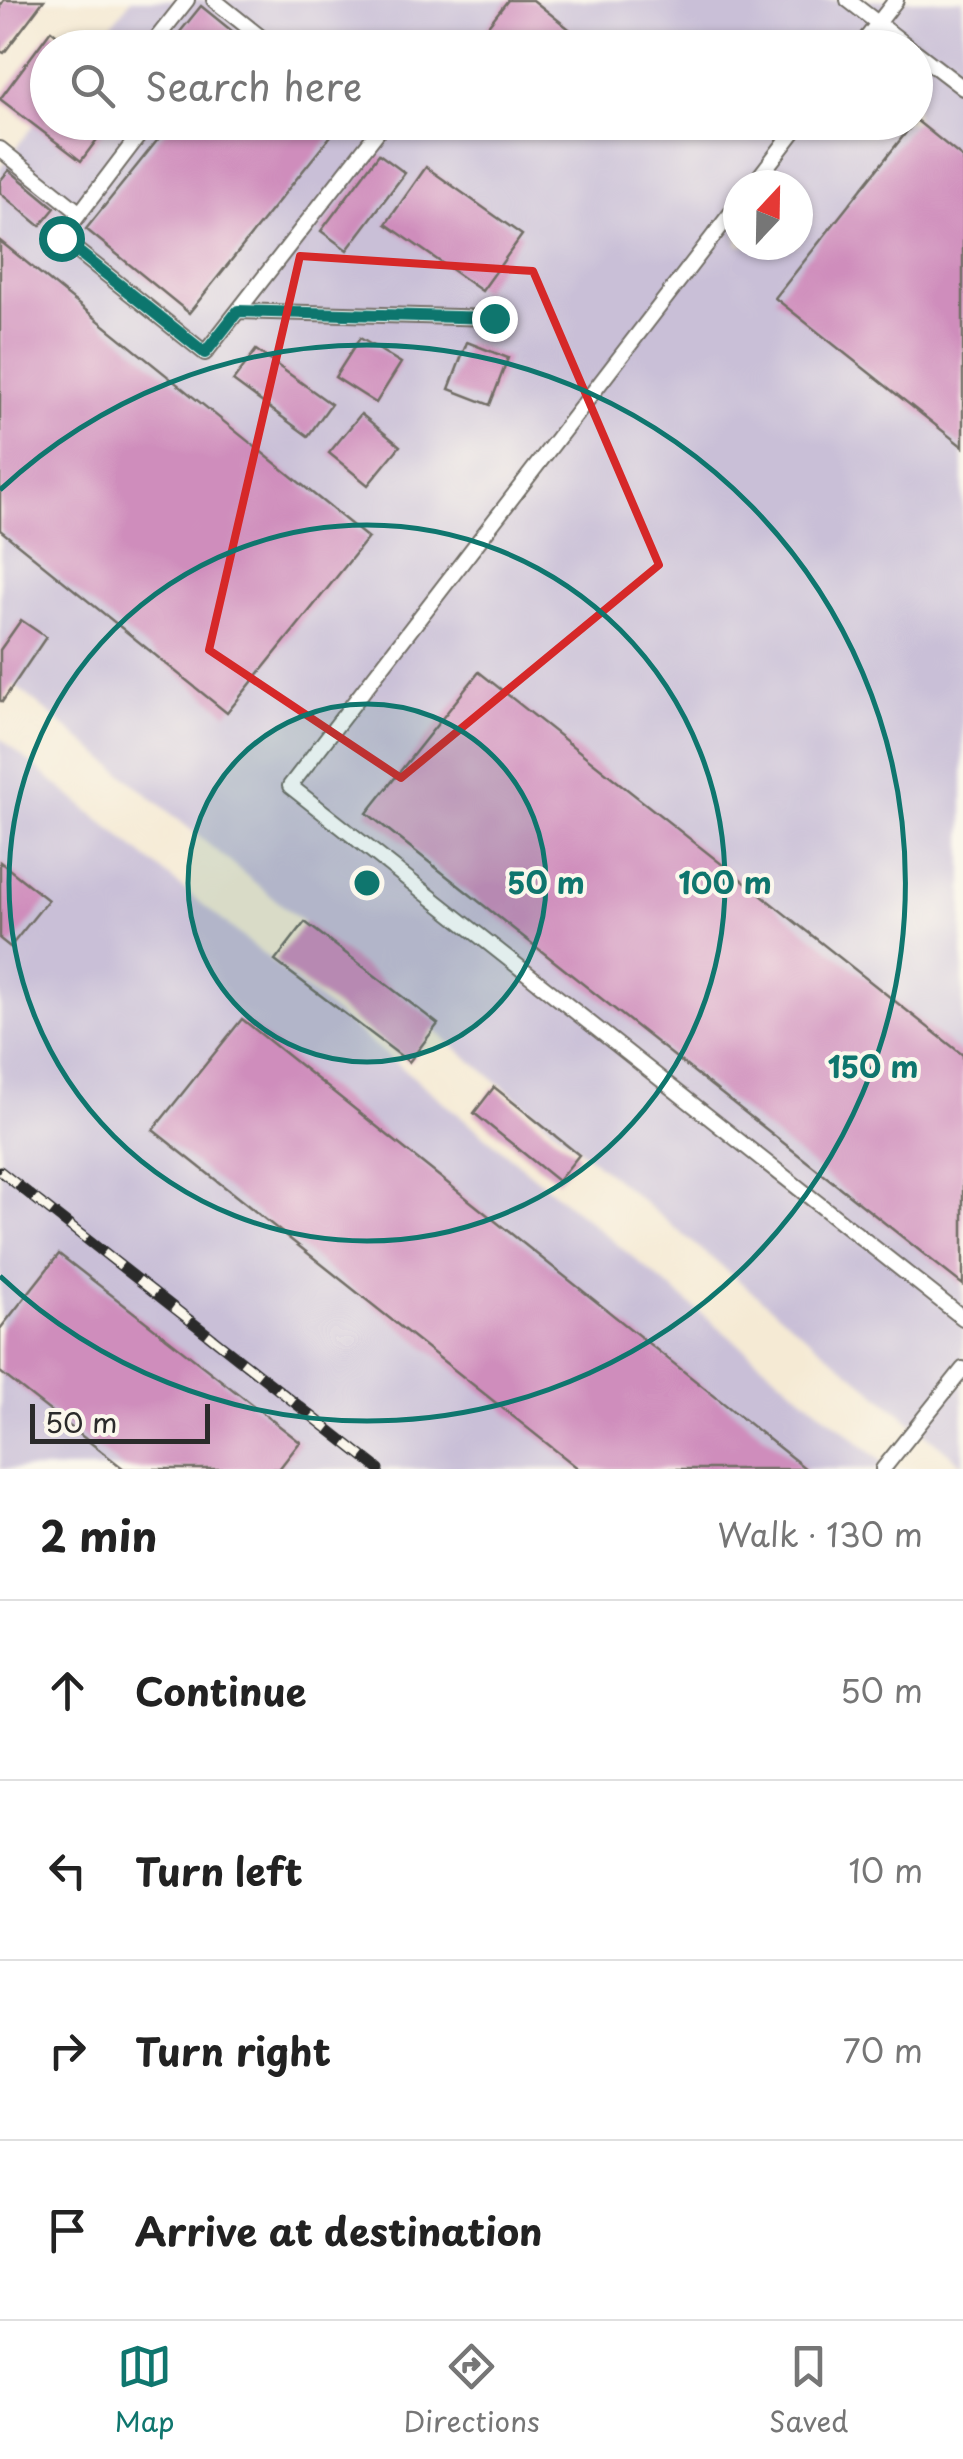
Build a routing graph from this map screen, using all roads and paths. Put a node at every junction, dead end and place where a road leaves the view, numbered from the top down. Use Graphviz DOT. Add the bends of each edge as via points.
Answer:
graph roads {
  1 [pos="187,0"];
  2 [pos="214,0"];
  3 [pos="848,0"];
  4 [pos="896,0"];
  5 [pos="878,22"];
  6 [pos="164,30"];
  7 [pos="252,30"];
  8 [pos="872,30"];
  9 [pos="888,30"];
  10 [pos="933,65"];
  11 [pos="963,88"];
  12 [pos="136,140"];
  13 [pos="371,140"];
  14 [pos="787,140"];
  15 [pos="0,149"];
  16 [pos="764,170"];
  17 [pos="80,213"];
  18 [pos="723,223"];
  19 [pos="238,311"];
  20 [pos="494,318"];
  21 [pos="963,1318"];
  22 [pos="963,1369"];
  23 [pos="883,1469"];
  1 -- 6 [label="lane"];
  2 -- 7 [label="lane"];
  3 -- 5 [label="lane"];
  4 -- 5 [label="lane"];
  5 -- 8 [label="lane"];
  5 -- 9 [label="lane"];
  10 -- 11 [label="lane"];
  12 -- 17 [label="lane"];
  13 -- 19 [label="lane"];
  14 -- 16 [label="lane"];
  15 -- 17 [label="lane"];
  17 -- 19 [label="lane" via="61,238 205,353"];
  18 -- 21 [label="lane" via="290,786"];
  19 -- 20 [label="lane"];
  22 -- 23 [label="lane"];
}
